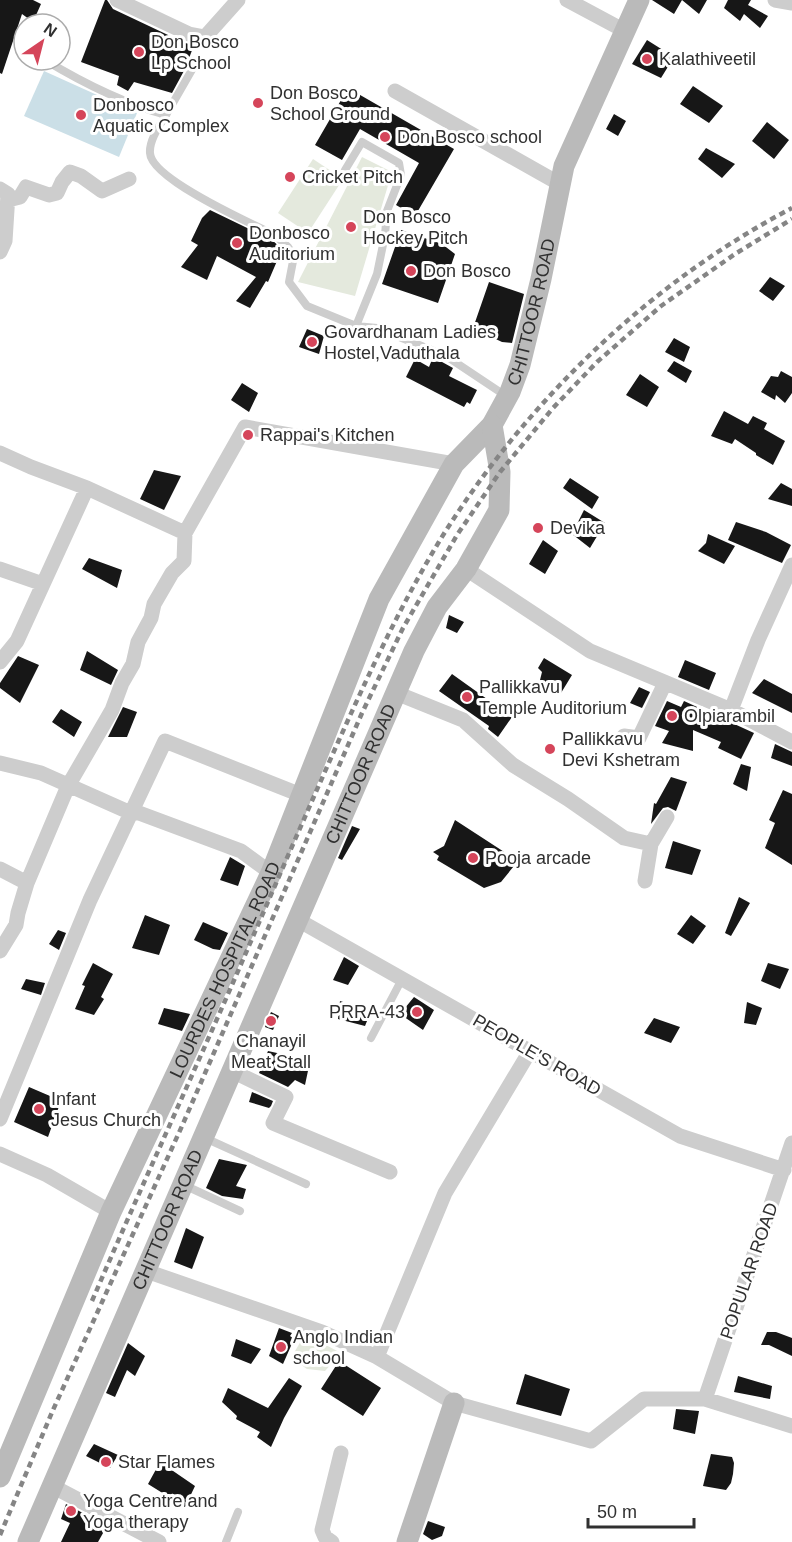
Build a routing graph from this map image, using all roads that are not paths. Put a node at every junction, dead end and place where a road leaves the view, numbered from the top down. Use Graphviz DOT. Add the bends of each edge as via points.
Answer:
graph roads {
  1 [pos="117,0"];
  2 [pos="238,0"];
  3 [pos="567,0"];
  4 [pos="639,0"];
  5 [pos="775,0"];
  6 [pos="792,3"];
  7 [pos="625,31"];
  8 [pos="197,61"];
  9 [pos="66,72"];
  10 [pos="395,91"];
  11 [pos="166,115"];
  12 [pos="345,170"];
  13 [pos="129,179"];
  14 [pos="560,184"];
  15 [pos="4,195"];
  16 [pos="0,252"];
  17 [pos="356,326"];
  18 [pos="507,397"];
  19 [pos="492,425"];
  20 [pos="0,453"];
  21 [pos="454,465"];
  22 [pos="87,488"];
  23 [pos="186,533"];
  24 [pos="792,565"];
  25 [pos="0,569"];
  26 [pos="466,569"];
  27 [pos="43,584"];
  28 [pos="0,662"];
  29 [pos="665,683"];
  30 [pos="396,693"];
  31 [pos="731,710"];
  32 [pos="624,736"];
  33 [pos="792,742"];
  34 [pos="0,763"];
  35 [pos="68,786"];
  36 [pos="301,795"];
  37 [pos="131,813"];
  38 [pos="667,817"];
  39 [pos="651,844"];
  40 [pos="0,869"];
  41 [pos="271,873"];
  42 [pos="645,881"];
  43 [pos="27,883"];
  44 [pos="298,921"];
  45 [pos="0,951"];
  46 [pos="402,979"];
  47 [pos="371,1038"];
  48 [pos="530,1051"];
  49 [pos="232,1071"];
  50 [pos="0,1119"];
  51 [pos="204,1137"];
  52 [pos="792,1143"];
  53 [pos="0,1154"];
  54 [pos="784,1170"];
  55 [pos="390,1172"];
  56 [pos="306,1184"];
  57 [pos="183,1185"];
  58 [pos="240,1211"];
  59 [pos="111,1212"];
  60 [pos="146,1271"];
  61 [pos="377,1358"];
  62 [pos="705,1399"];
  63 [pos="454,1403"];
  64 [pos="792,1426"];
  65 [pos="341,1453"];
  66 [pos="0,1477"];
  67 [pos="52,1486"];
  68 [pos="238,1512"];
  69 [pos="28,1542"];
  70 [pos="159,1542"];
  71 [pos="225,1542"];
  72 [pos="332,1542"];
  73 [pos="407,1542"];
  1 -- 2 [label="street" via="189,34 205,37"];
  3 -- 7 [label="street"];
  4 -- 7 [label="main road, CHITTOOR ROAD"];
  5 -- 6 [label="street"];
  7 -- 14 [label="main road, CHITTOOR ROAD" via="564,166"];
  8 -- 11 [label="lane"];
  9 -- 11 [label="lane" via="98,90"];
  10 -- 14 [label="street"];
  11 -- 17 [label="lane" via="153,139 150,153 154,165 194,194 275,236 294,256 289,282 307,306"];
  12 -- 17 [label="lane" via="362,142 399,163 401,175 387,211 377,274"];
  13 -- 15 [label="street" via="102,191 70,171 57,193 49,195 26,187 20,197"];
  14 -- 18 [label="main road, CHITTOOR ROAD" via="523,354"];
  15 -- 16 [label="street" via="5,241"];
  17 -- 18 [label="lane" via="377,328 449,358"];
  18 -- 19 [label="main road, CHITTOOR ROAD"];
  19 -- 21 [label="main road, LOURDES HOSPITAL ROAD"];
  19 -- 26 [label="main road, CHITTOOR ROAD" via="501,472 500,510"];
  20 -- 22 [label="street"];
  21 -- 23 [label="street" via="245,427"];
  21 -- 36 [label="main road, LOURDES HOSPITAL ROAD" via="380,599"];
  22 -- 23 [label="street"];
  22 -- 27 [label="street"];
  23 -- 35 [label="street" via="184,561 154,604 112,710"];
  24 -- 31 [label="street"];
  25 -- 27 [label="street"];
  26 -- 29 [label="street" via="590,651"];
  26 -- 30 [label="main road, CHITTOOR ROAD" via="437,606"];
  27 -- 28 [label="street" via="17,641"];
  29 -- 31 [label="street"];
  29 -- 32 [label="street" via="639,738"];
  30 -- 39 [label="street" via="463,720 513,765 624,838"];
  30 -- 44 [label="main road, CHITTOOR ROAD"];
  31 -- 33 [label="street"];
  34 -- 35 [label="street" via="41,773"];
  35 -- 37 [label="street"];
  35 -- 43 [label="street"];
  36 -- 37 [label="street" via="165,741"];
  36 -- 41 [label="main road, LOURDES HOSPITAL ROAD"];
  37 -- 41 [label="street" via="242,851"];
  37 -- 50 [label="street" via="90,900"];
  38 -- 39 [label="street"];
  39 -- 42 [label="street"];
  40 -- 43 [label="street"];
  41 -- 59 [label="main road, LOURDES HOSPITAL ROAD"];
  43 -- 45 [label="street" via="16,925"];
  44 -- 46 [label="street, PEOPLE'S ROAD"];
  44 -- 49 [label="main road, CHITTOOR ROAD"];
  46 -- 47 [label="lane"];
  46 -- 48 [label="street, PEOPLE'S ROAD"];
  48 -- 54 [label="street, PEOPLE'S ROAD" via="680,1136"];
  48 -- 61 [label="street" via="445,1192"];
  49 -- 51 [label="main road, CHITTOOR ROAD"];
  49 -- 55 [label="street" via="285,1097 273,1123"];
  51 -- 56 [label="lane"];
  51 -- 57 [label="main road, CHITTOOR ROAD"];
  52 -- 54 [label="street, POPULAR ROAD"];
  53 -- 59 [label="street" via="47,1175"];
  54 -- 62 [label="street, POPULAR ROAD"];
  57 -- 58 [label="lane"];
  57 -- 60 [label="main road, CHITTOOR ROAD"];
  59 -- 66 [label="main road, LOURDES HOSPITAL ROAD"];
  60 -- 61 [label="street" via="322,1332"];
  60 -- 67 [label="main road, CHITTOOR ROAD"];
  61 -- 63 [label="street"];
  62 -- 63 [label="street" via="644,1399 591,1440"];
  62 -- 64 [label="street"];
  63 -- 73 [label="main road"];
  65 -- 72 [label="street" via="322,1530"];
  67 -- 69 [label="main road, CHITTOOR ROAD"];
  67 -- 70 [label="street"];
  68 -- 71 [label="lane"];
}
